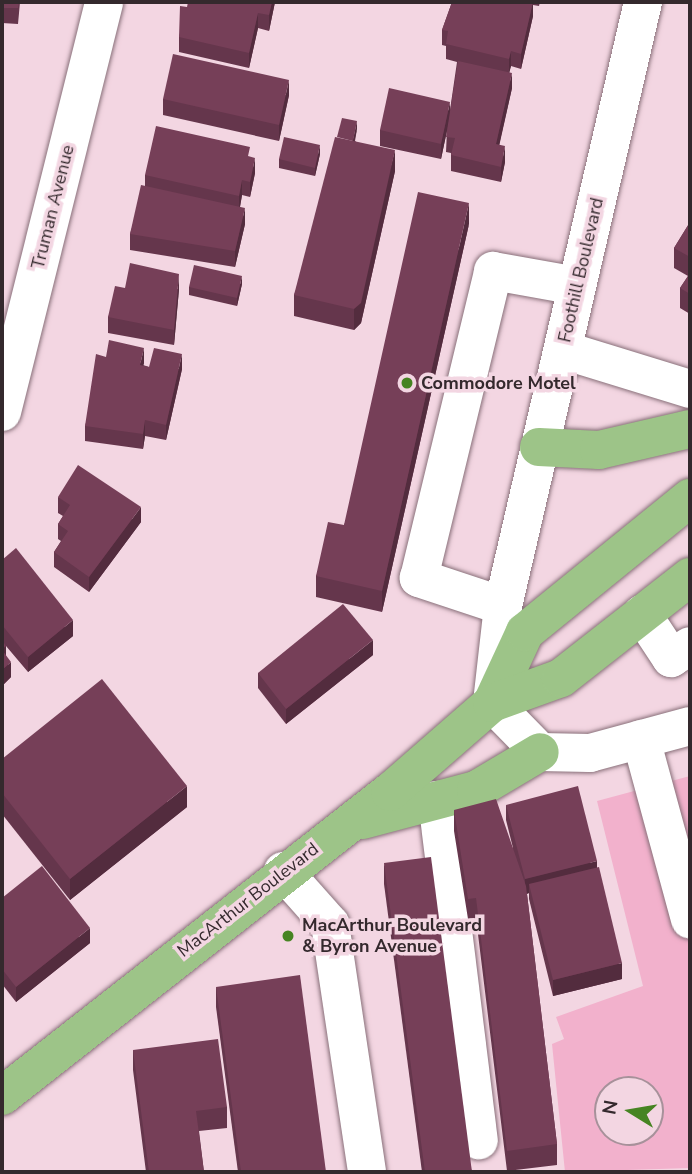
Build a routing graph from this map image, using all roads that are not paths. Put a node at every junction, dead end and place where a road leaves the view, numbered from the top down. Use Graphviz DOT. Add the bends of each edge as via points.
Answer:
graph roads {
  1 [pos="104,2"];
  2 [pos="643,2"];
  3 [pos="577,286"];
  4 [pos="562,349"];
  5 [pos="690,389"];
  6 [pos="3,407"];
  7 [pos="690,429"];
  8 [pos="539,447"];
  9 [pos="690,498"];
  10 [pos="690,577"];
  11 [pos="503,606"];
  12 [pos="642,614"];
  13 [pos="690,646"];
  14 [pos="492,703"];
  15 [pos="690,726"];
  16 [pos="641,739"];
  17 [pos="540,752"];
  18 [pos="437,800"];
  19 [pos="345,826"];
  20 [pos="282,871"];
  21 [pos="690,919"];
  22 [pos="5,1088"];
  23 [pos="479,1140"];
  24 [pos="367,1171"];
  1 -- 6 [label="street, Truman Avenue"];
  2 -- 3 [label="street, Foothill Boulevard"];
  3 -- 4 [label="street, Foothill Boulevard"];
  3 -- 11 [label="street" via="493,271 419,578"];
  4 -- 5 [label="street"];
  4 -- 8 [label="street, Foothill Boulevard"];
  7 -- 8 [label="main road" via="599,450"];
  8 -- 11 [label="street, Foothill Boulevard"];
  9 -- 14 [label="main road, MacArthur Boulevard" via="525,632"];
  10 -- 12 [label="main road, MacArthur Boulevard"];
  11 -- 14 [label="street, Foothill Boulevard"];
  12 -- 13 [label="street" via="671,658"];
  12 -- 14 [label="main road, MacArthur Boulevard" via="561,678"];
  14 -- 17 [label="street"];
  14 -- 19 [label="main road, MacArthur Boulevard"];
  15 -- 16 [label="street"];
  16 -- 17 [label="street" via="590,753"];
  16 -- 21 [label="street"];
  17 -- 18 [label="main road" via="476,790"];
  18 -- 19 [label="main road"];
  18 -- 23 [label="street"];
  19 -- 20 [label="main road, MacArthur Boulevard"];
  20 -- 22 [label="main road, MacArthur Boulevard"];
  20 -- 24 [label="street" via="330,924"];
}
